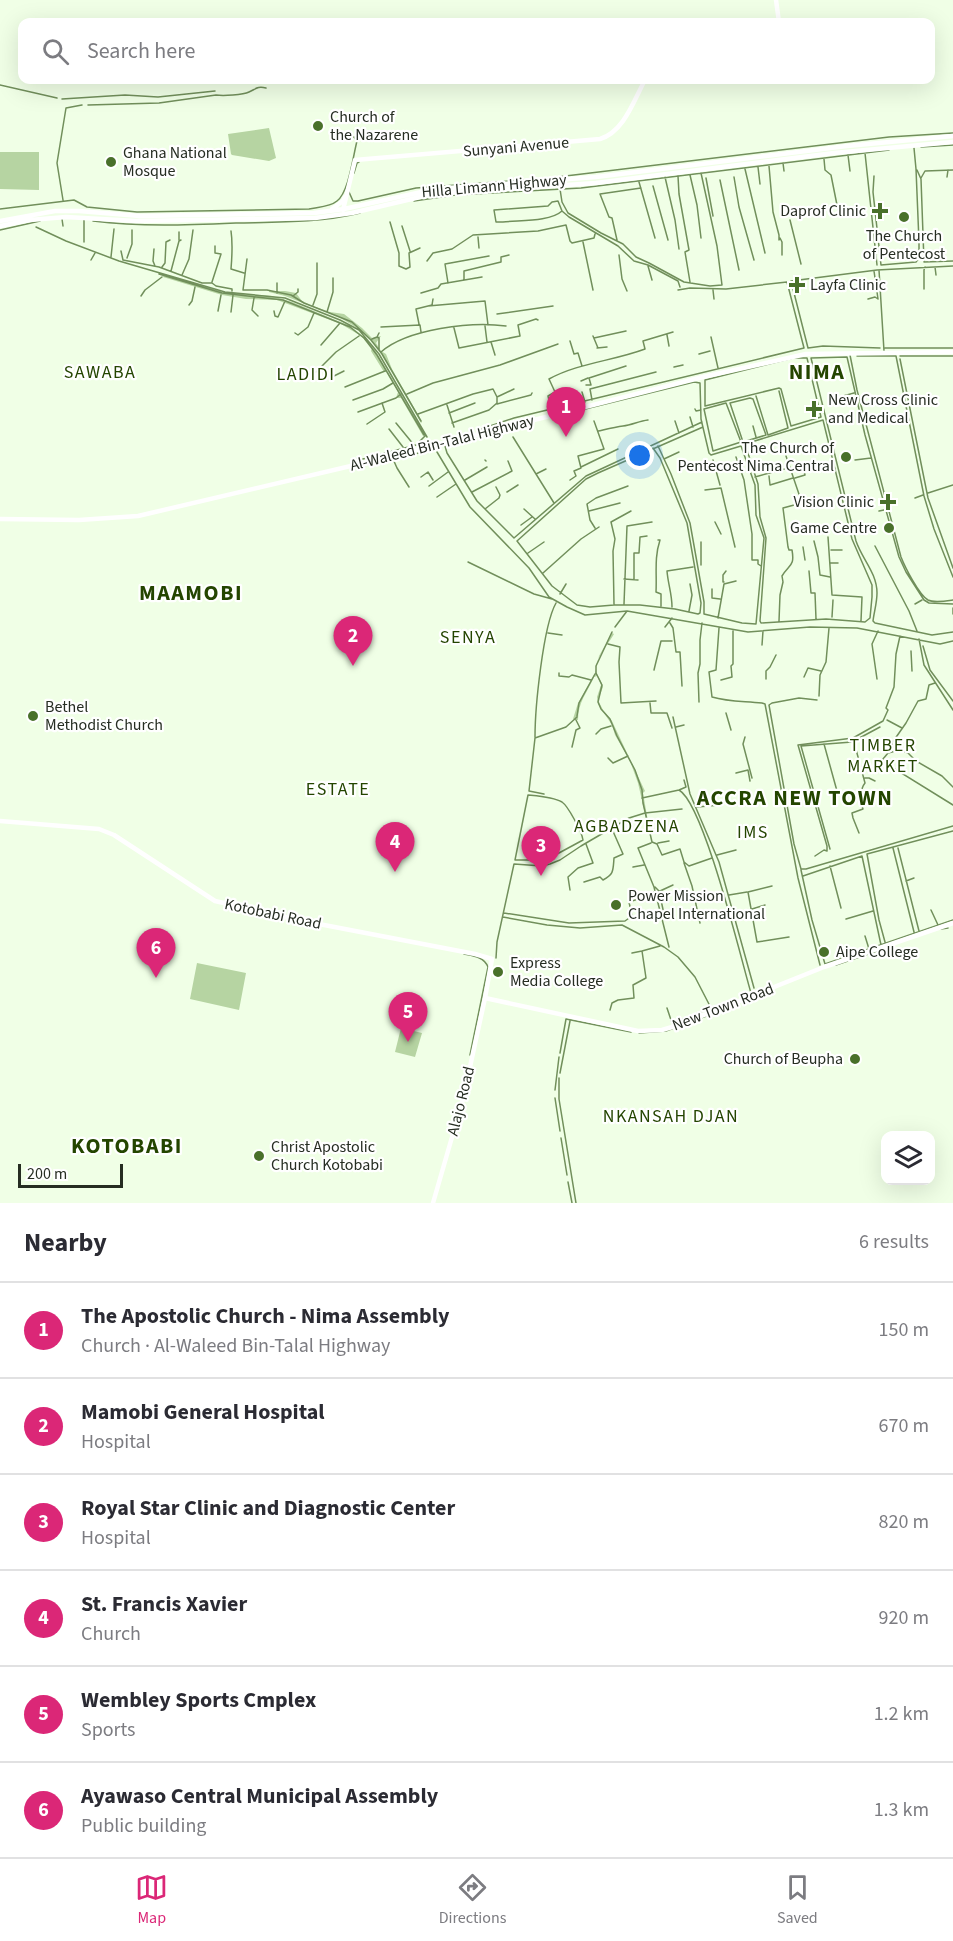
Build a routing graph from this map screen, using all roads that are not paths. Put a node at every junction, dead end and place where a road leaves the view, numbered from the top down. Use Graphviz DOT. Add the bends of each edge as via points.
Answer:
graph roads {
  1 [pos="776,0"];
  2 [pos="778,18"];
  3 [pos="643,84"];
  4 [pos="953,136"];
  5 [pos="953,142"];
  6 [pos="347,192"];
  7 [pos="358,205"];
  8 [pos="344,209"];
  9 [pos="330,210"];
  10 [pos="337,215"];
  11 [pos="0,221"];
  12 [pos="0,226"];
  13 [pos="953,352"];
  14 [pos="0,519"];
  15 [pos="0,821"];
  16 [pos="952,923"];
  17 [pos="952,930"];
  18 [pos="492,959"];
  19 [pos="485,998"];
  20 [pos="434,1203"];
  1 -- 2 [label="street"];
  3 -- 6 [label="street, Sunyani Avenue" via="619,128 607,137 355,160"];
  4 -- 7 [label="street, Hilla Limann Highway" via="596,177 435,189"];
  5 -- 10 [label="street, Hilla Limann Highway" via="596,183 433,195"];
  6 -- 7 [label="street"];
  6 -- 8 [label="street"];
  6 -- 9 [label="street" via="343,201"];
  7 -- 8 [label="street, Hilla Limann Highway"];
  8 -- 9 [label="street, Hilla Limann Highway"];
  8 -- 10 [label="street"];
  9 -- 11 [label="street, Hilla Limann Highway" via="301,214 148,216 55,211"];
  10 -- 12 [label="street, Hilla Limann Highway" via="200,221 66,217"];
  13 -- 14 [label="street, Al-Waleed Bin-Talal Highway" via="806,354 138,516"];
  15 -- 18 [label="street, Kotobabi Road" via="99,829 215,901"];
  16 -- 17 [label="street"];
  16 -- 19 [label="street, New Town Road" via="824,967 662,1030 638,1031"];
  18 -- 19 [label="street, Alajo Road"];
  19 -- 20 [label="street, Alajo Road" via="459,1116"];
}
